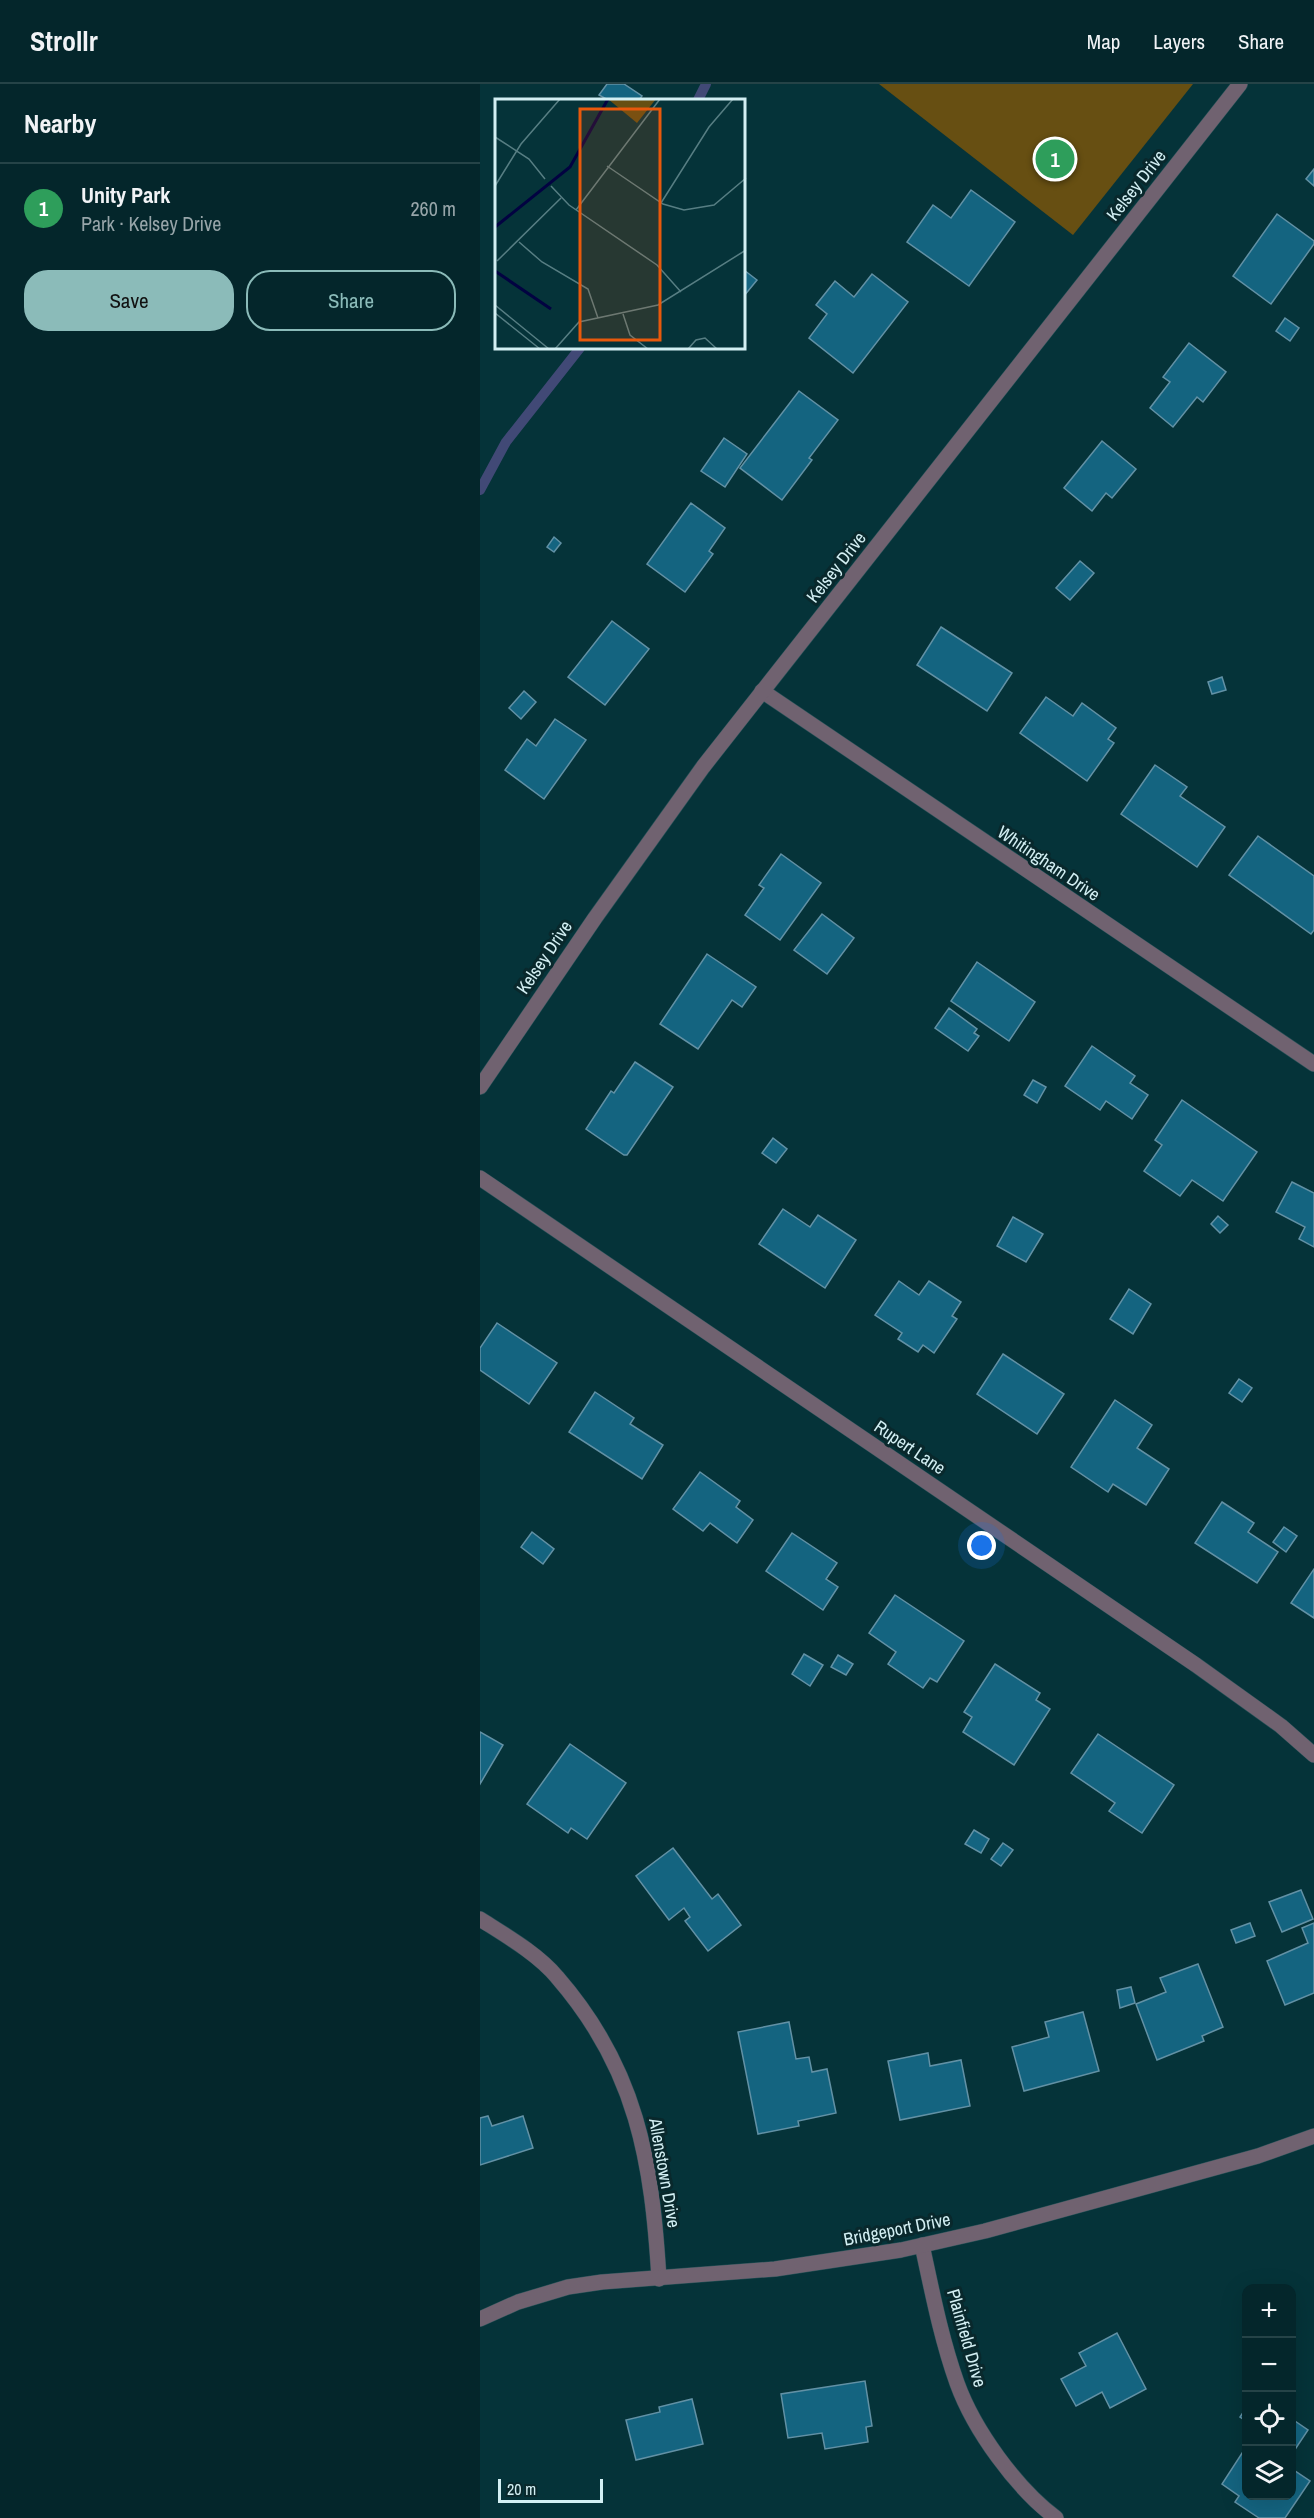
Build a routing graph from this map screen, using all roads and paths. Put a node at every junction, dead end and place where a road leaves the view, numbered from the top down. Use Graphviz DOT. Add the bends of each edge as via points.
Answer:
graph roads {
  1 [pos="1240,84"];
  2 [pos="762,691"];
  3 [pos="1314,1064"];
  4 [pos="480,1087"];
  5 [pos="480,1178"];
  6 [pos="1314,1755"];
  7 [pos="480,1919"];
  8 [pos="1314,2136"];
  9 [pos="922,2245"];
  10 [pos="659,2278"];
  11 [pos="480,2319"];
  12 [pos="1056,2518"];
  1 -- 2 [label="street, Kelsey Drive"];
  2 -- 3 [label="street, Whitingham Drive"];
  2 -- 4 [label="street, Kelsey Drive" via="595,918"];
  5 -- 6 [label="street, Rupert Lane" via="1186,1658 1281,1726"];
  7 -- 10 [label="street, Allenstown Drive" via="556,1976 597,2031 616,2066 642,2137 656,2216"];
  8 -- 9 [label="street, Bridgeport Drive" via="1258,2156"];
  9 -- 10 [label="street, Bridgeport Drive" via="775,2269"];
  9 -- 12 [label="street, Plainfield Drive" via="936,2310 968,2409 1002,2462 1040,2506"];
  10 -- 11 [label="street, Bridgeport Drive" via="568,2287"];
}
